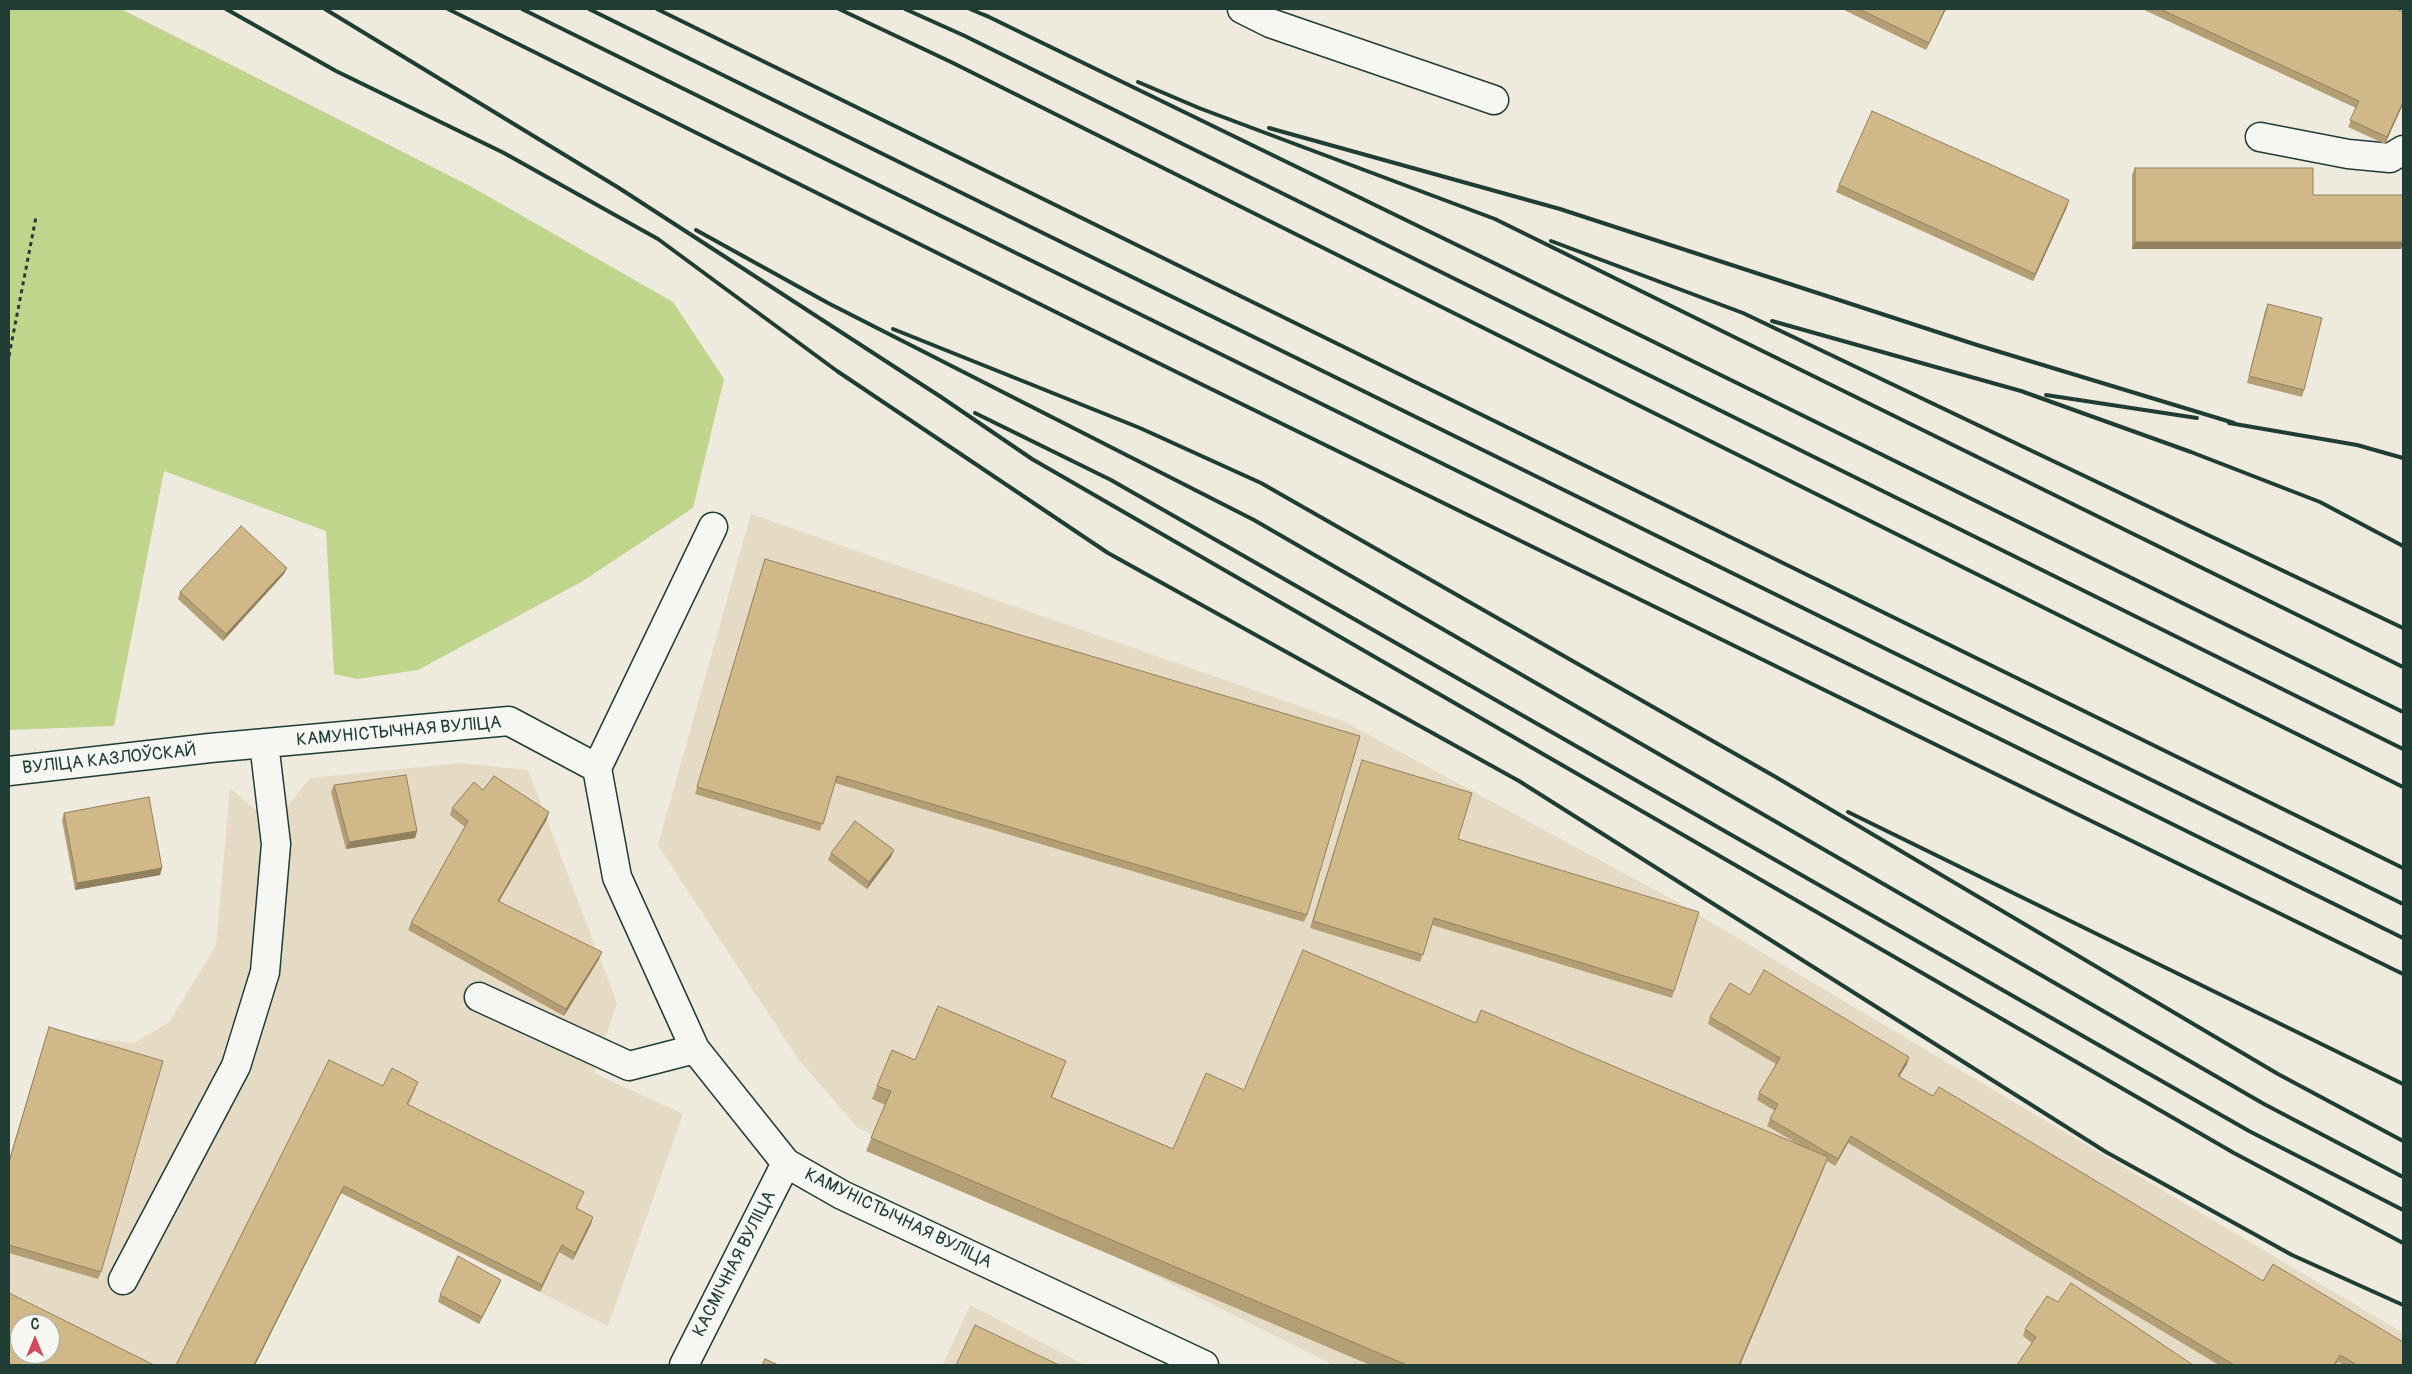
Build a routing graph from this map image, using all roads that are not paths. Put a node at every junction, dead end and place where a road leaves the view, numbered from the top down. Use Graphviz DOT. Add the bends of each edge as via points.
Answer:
graph roads {
  1 [pos="1242,9"];
  2 [pos="1494,100"];
  3 [pos="2260,138"];
  4 [pos="2403,150"];
  5 [pos="713,528"];
  6 [pos="264,744"];
  7 [pos="210,748"];
  8 [pos="597,768"];
  9 [pos="9,771"];
  10 [pos="479,996"];
  11 [pos="695,1048"];
  12 [pos="786,1163"];
  13 [pos="123,1280"];
  14 [pos="684,1365"];
  15 [pos="1204,1365"];
  1 -- 2 [label="street" via="1270,23"];
  3 -- 4 [label="street" via="2390,158"];
  5 -- 8 [label="street"];
  6 -- 7 [label="street, КАМУНІСТЫЧНАЯ ВУЛІЦА"];
  6 -- 8 [label="street, КАМУНІСТЫЧНАЯ ВУЛІЦА" via="509,721"];
  6 -- 13 [label="street" via="276,844 266,972 236,1066"];
  7 -- 9 [label="street, ВУЛІЦА КАЗЛОЎСКАЙ"];
  8 -- 11 [label="street, КАМУНІСТЫЧНАЯ ВУЛІЦА" via="617,877"];
  10 -- 11 [label="street" via="629,1066"];
  11 -- 12 [label="street, КАМУНІСТЫЧНАЯ ВУЛІЦА"];
  12 -- 14 [label="street, КАСМІЧНАЯ ВУЛІЦА"];
  12 -- 15 [label="street, КАМУНІСТЫЧНАЯ ВУЛІЦА" via="842,1195"];
}
